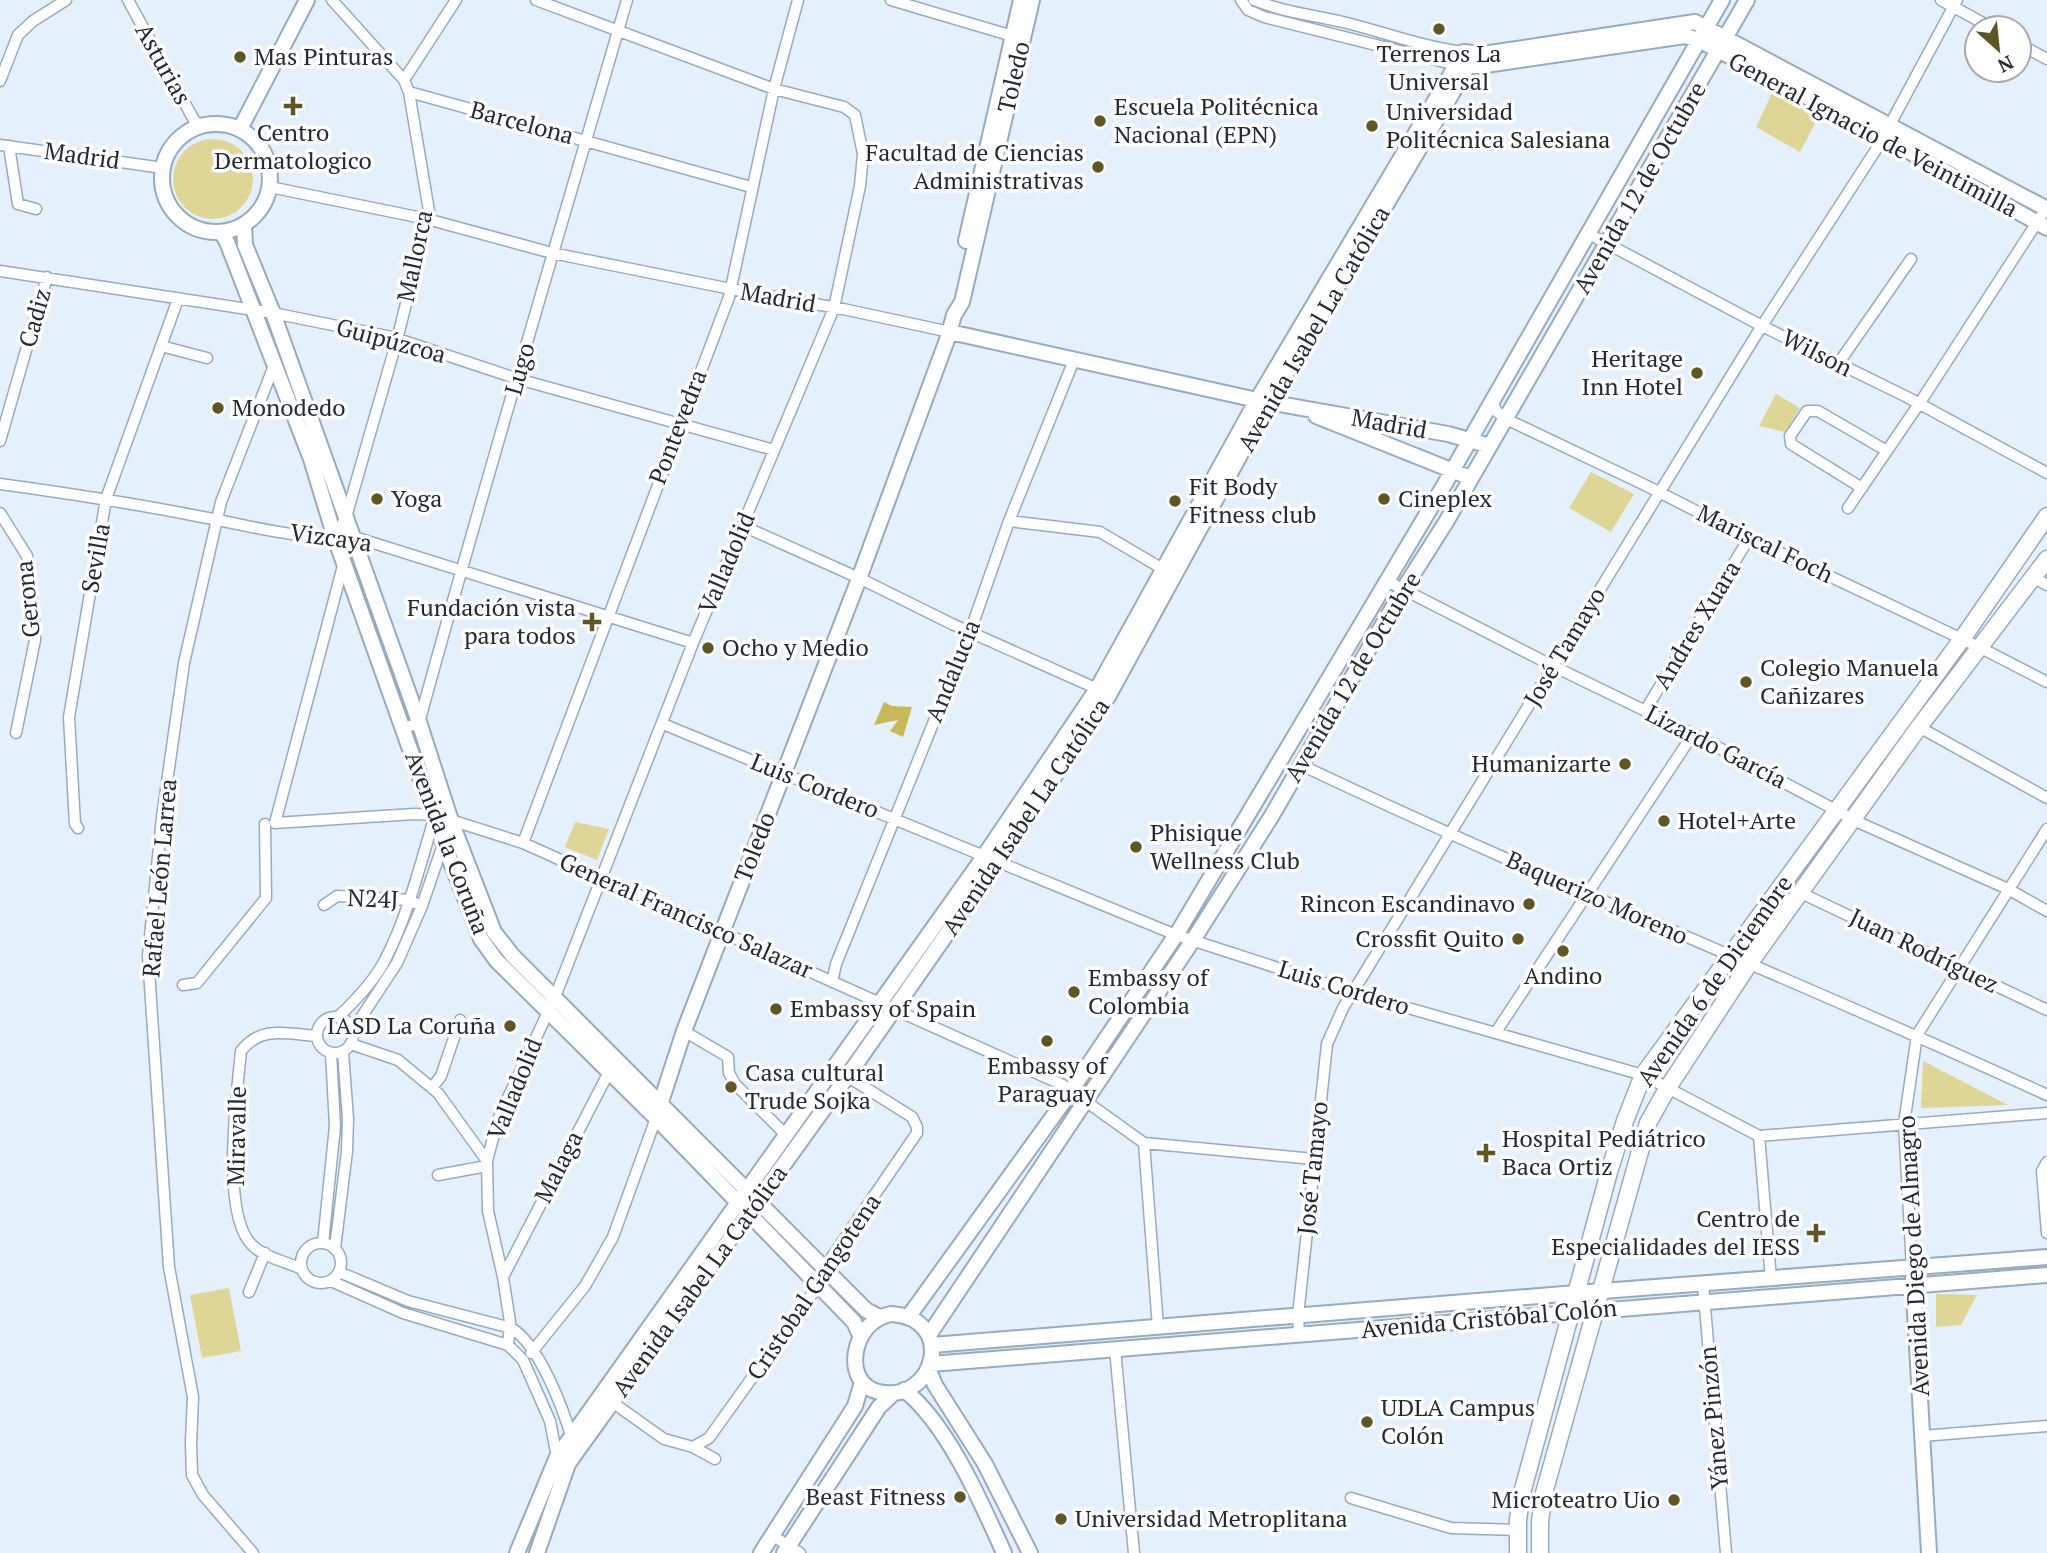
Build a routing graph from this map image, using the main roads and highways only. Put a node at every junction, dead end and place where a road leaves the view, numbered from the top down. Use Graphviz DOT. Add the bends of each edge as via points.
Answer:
graph roads {
  1 [pos="2047,516"];
  2 [pos="2047,559"];
  3 [pos="2040,582"];
  4 [pos="1518,1553"];
  5 [pos="1540,1553"];
  1 -- 4 [label="main road, Avenida 6 de Diciembre" via="1643,1075 1614,1157 1522,1493"];
  2 -- 3 [label="main road, Avenida 6 de Diciembre"];
  3 -- 5 [label="main road, Avenida 6 de Diciembre" via="1980,648 1919,727 1749,964 1648,1123 1544,1493"];
}
